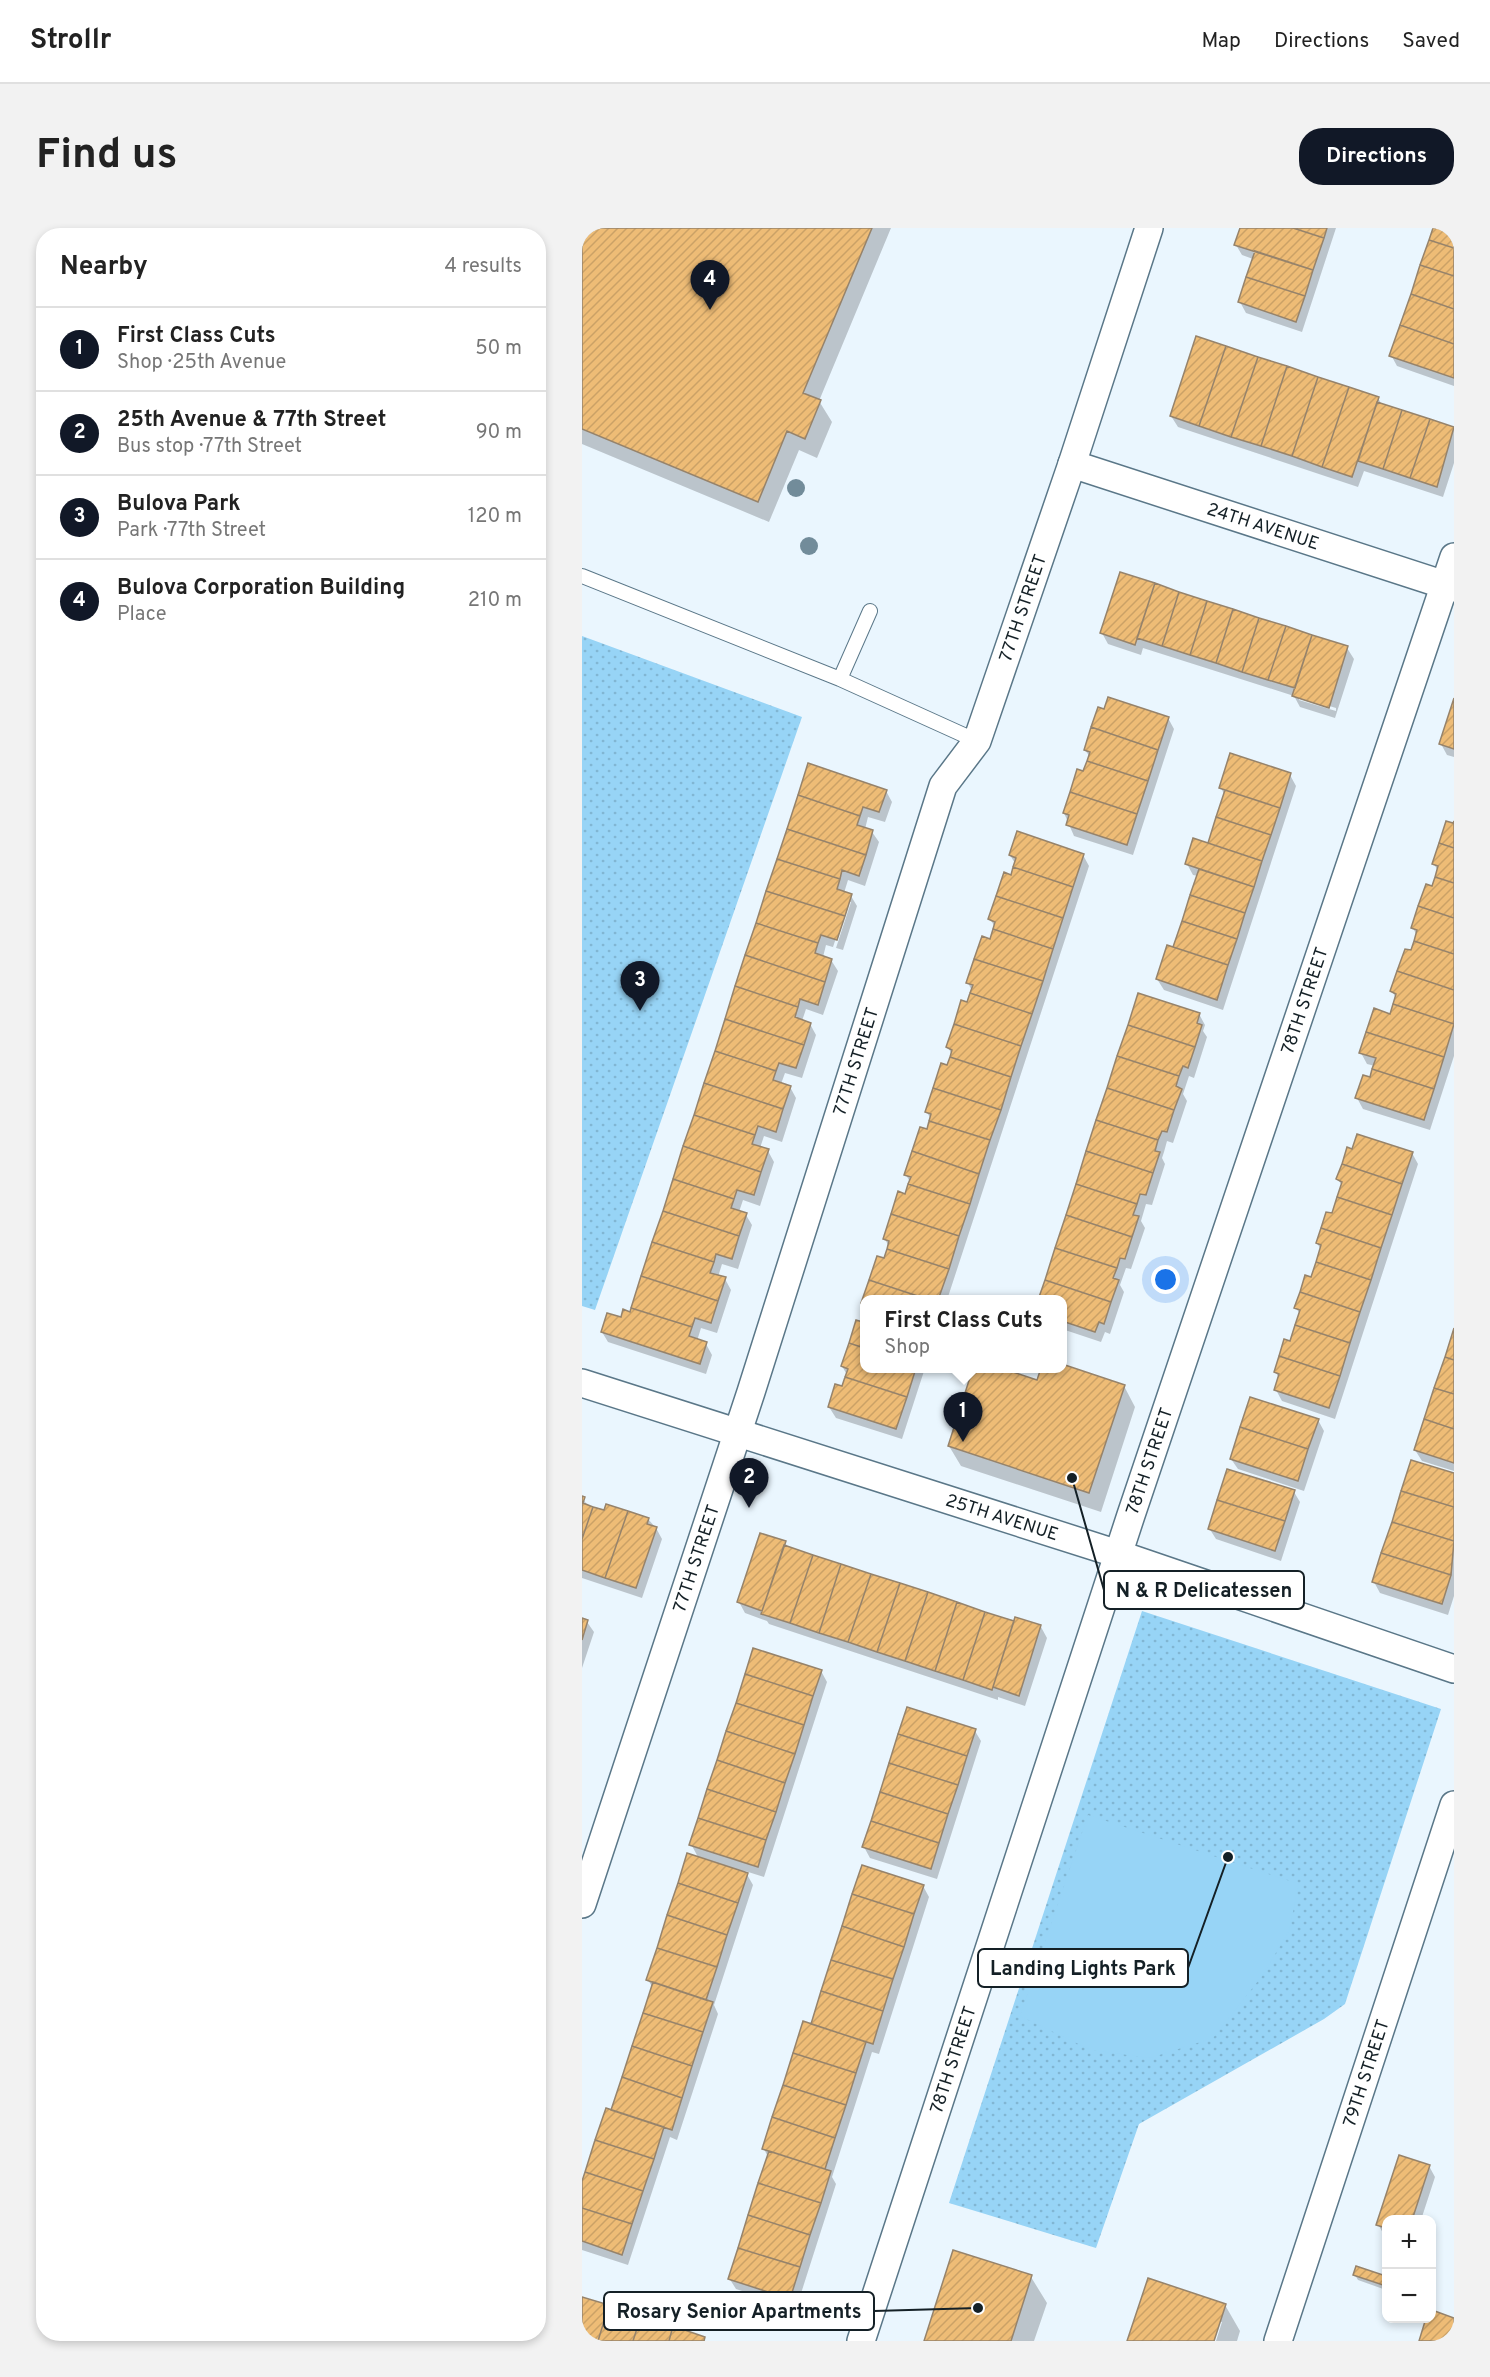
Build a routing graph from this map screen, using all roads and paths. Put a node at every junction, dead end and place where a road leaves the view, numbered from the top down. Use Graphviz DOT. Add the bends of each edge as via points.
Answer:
graph roads {
  1 [pos="1149,228"];
  2 [pos="1072,465"];
  3 [pos="1454,557"];
  4 [pos="582,576"];
  5 [pos="1449,587"];
  6 [pos="870,611"];
  7 [pos="840,679"];
  8 [pos="977,741"];
  9 [pos="582,1383"];
  10 [pos="738,1432"];
  11 [pos="1118,1554"];
  12 [pos="1454,1669"];
  13 [pos="1454,1805"];
  14 [pos="582,1904"];
  15 [pos="861,2341"];
  16 [pos="1278,2341"];
  1 -- 2 [label="street, 77TH STREET"];
  2 -- 5 [label="street, 24TH AVENUE"];
  2 -- 8 [label="street, 77TH STREET"];
  3 -- 5 [label="street, 78TH STREET"];
  4 -- 7 [label="lane"];
  5 -- 11 [label="street, 78TH STREET"];
  6 -- 7 [label="lane"];
  7 -- 8 [label="lane"];
  8 -- 10 [label="street, 77TH STREET" via="943,786"];
  9 -- 10 [label="street, 25TH AVENUE"];
  10 -- 11 [label="street, 25TH AVENUE"];
  10 -- 14 [label="street, 77TH STREET"];
  11 -- 12 [label="street, 25TH AVENUE"];
  11 -- 15 [label="street, 78TH STREET"];
  13 -- 16 [label="street, 79TH STREET"];
}
